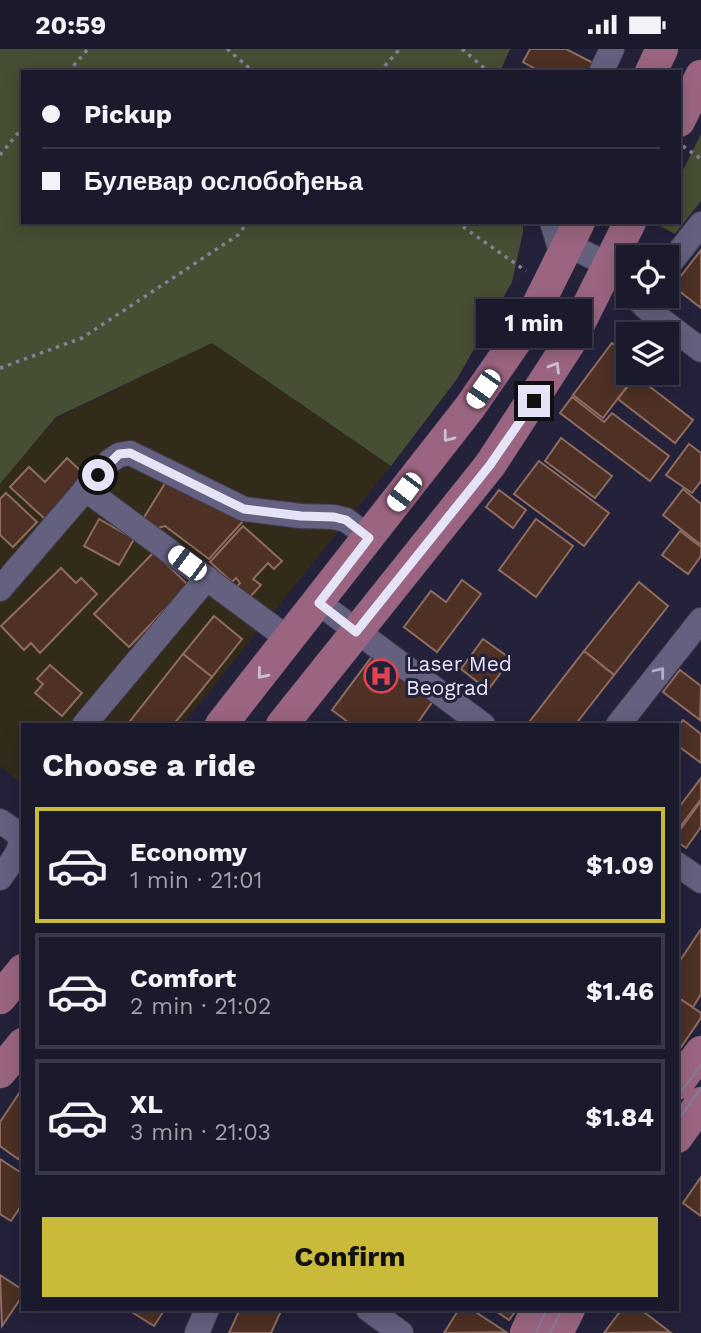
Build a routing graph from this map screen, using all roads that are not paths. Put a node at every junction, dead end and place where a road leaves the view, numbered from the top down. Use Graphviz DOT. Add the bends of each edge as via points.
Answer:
graph roads {
  1 [pos="612,49"];
  2 [pos="662,49"];
  3 [pos="602,70"];
  4 [pos="652,70"];
  5 [pos="701,76"];
  6 [pos="681,117"];
  7 [pos="630,224"];
  8 [pos="701,224"];
  9 [pos="565,236"];
  10 [pos="626,245"];
  11 [pos="679,250"];
  12 [pos="616,269"];
  13 [pos="616,281"];
  14 [pos="655,308"];
  15 [pos="701,350"];
  16 [pos="85,489"];
  17 [pos="369,538"];
  18 [pos="207,578"];
  19 [pos="0,589"];
  20 [pos="319,603"];
  21 [pos="701,620"];
  22 [pos="356,632"];
  23 [pos="290,640"];
  24 [pos="86,723"];
  25 [pos="223,723"];
  26 [pos="284,723"];
  27 [pos="481,723"];
  28 [pos="620,723"];
  29 [pos="0,821"];
  30 [pos="679,865"];
  31 [pos="0,878"];
  32 [pos="701,881"];
  33 [pos="21,972"];
  34 [pos="1,996"];
  35 [pos="701,1052"];
  36 [pos="679,1081"];
  37 [pos="701,1103"];
  38 [pos="679,1134"];
  39 [pos="206,1311"];
  40 [pos="371,1311"];
  41 [pos="536,1311"];
  42 [pos="568,1311"];
  43 [pos="197,1333"];
  44 [pos="401,1333"];
  45 [pos="526,1333"];
  46 [pos="557,1333"];
  1 -- 3 [label="street"];
  2 -- 4 [label="main road"];
  5 -- 6 [label="main road"];
  7 -- 10 [label="main road"];
  8 -- 11 [label="street"];
  9 -- 12 [label="street"];
  9 -- 17 [label="main road, one-way" via="531,319"];
  22 -- 13 [label="main road, one-way" via="490,465"];
  14 -- 15 [label="street"];
  16 -- 17 [label="street" via="119,454 130,453 244,509 334,517 346,520"];
  16 -- 18 [label="street"];
  16 -- 19 [label="street"];
  17 -- 20 [label="main road"];
  18 -- 23 [label="street"];
  18 -- 24 [label="street"];
  20 -- 22 [label="street"];
  20 -- 23 [label="main road"];
  28 -- 21 [label="street, one-way"];
  22 -- 26 [label="main road"];
  22 -- 27 [label="street"];
  23 -- 25 [label="main road, one-way"];
  29 -- 31 [label="street" via="20,841"];
  30 -- 32 [label="street"];
  33 -- 34 [label="main road"];
  35 -- 36 [label="main road"];
  37 -- 38 [label="main road"];
  39 -- 43 [label="street"];
  40 -- 44 [label="street"];
  41 -- 45 [label="main road"];
  42 -- 46 [label="main road"];
}
